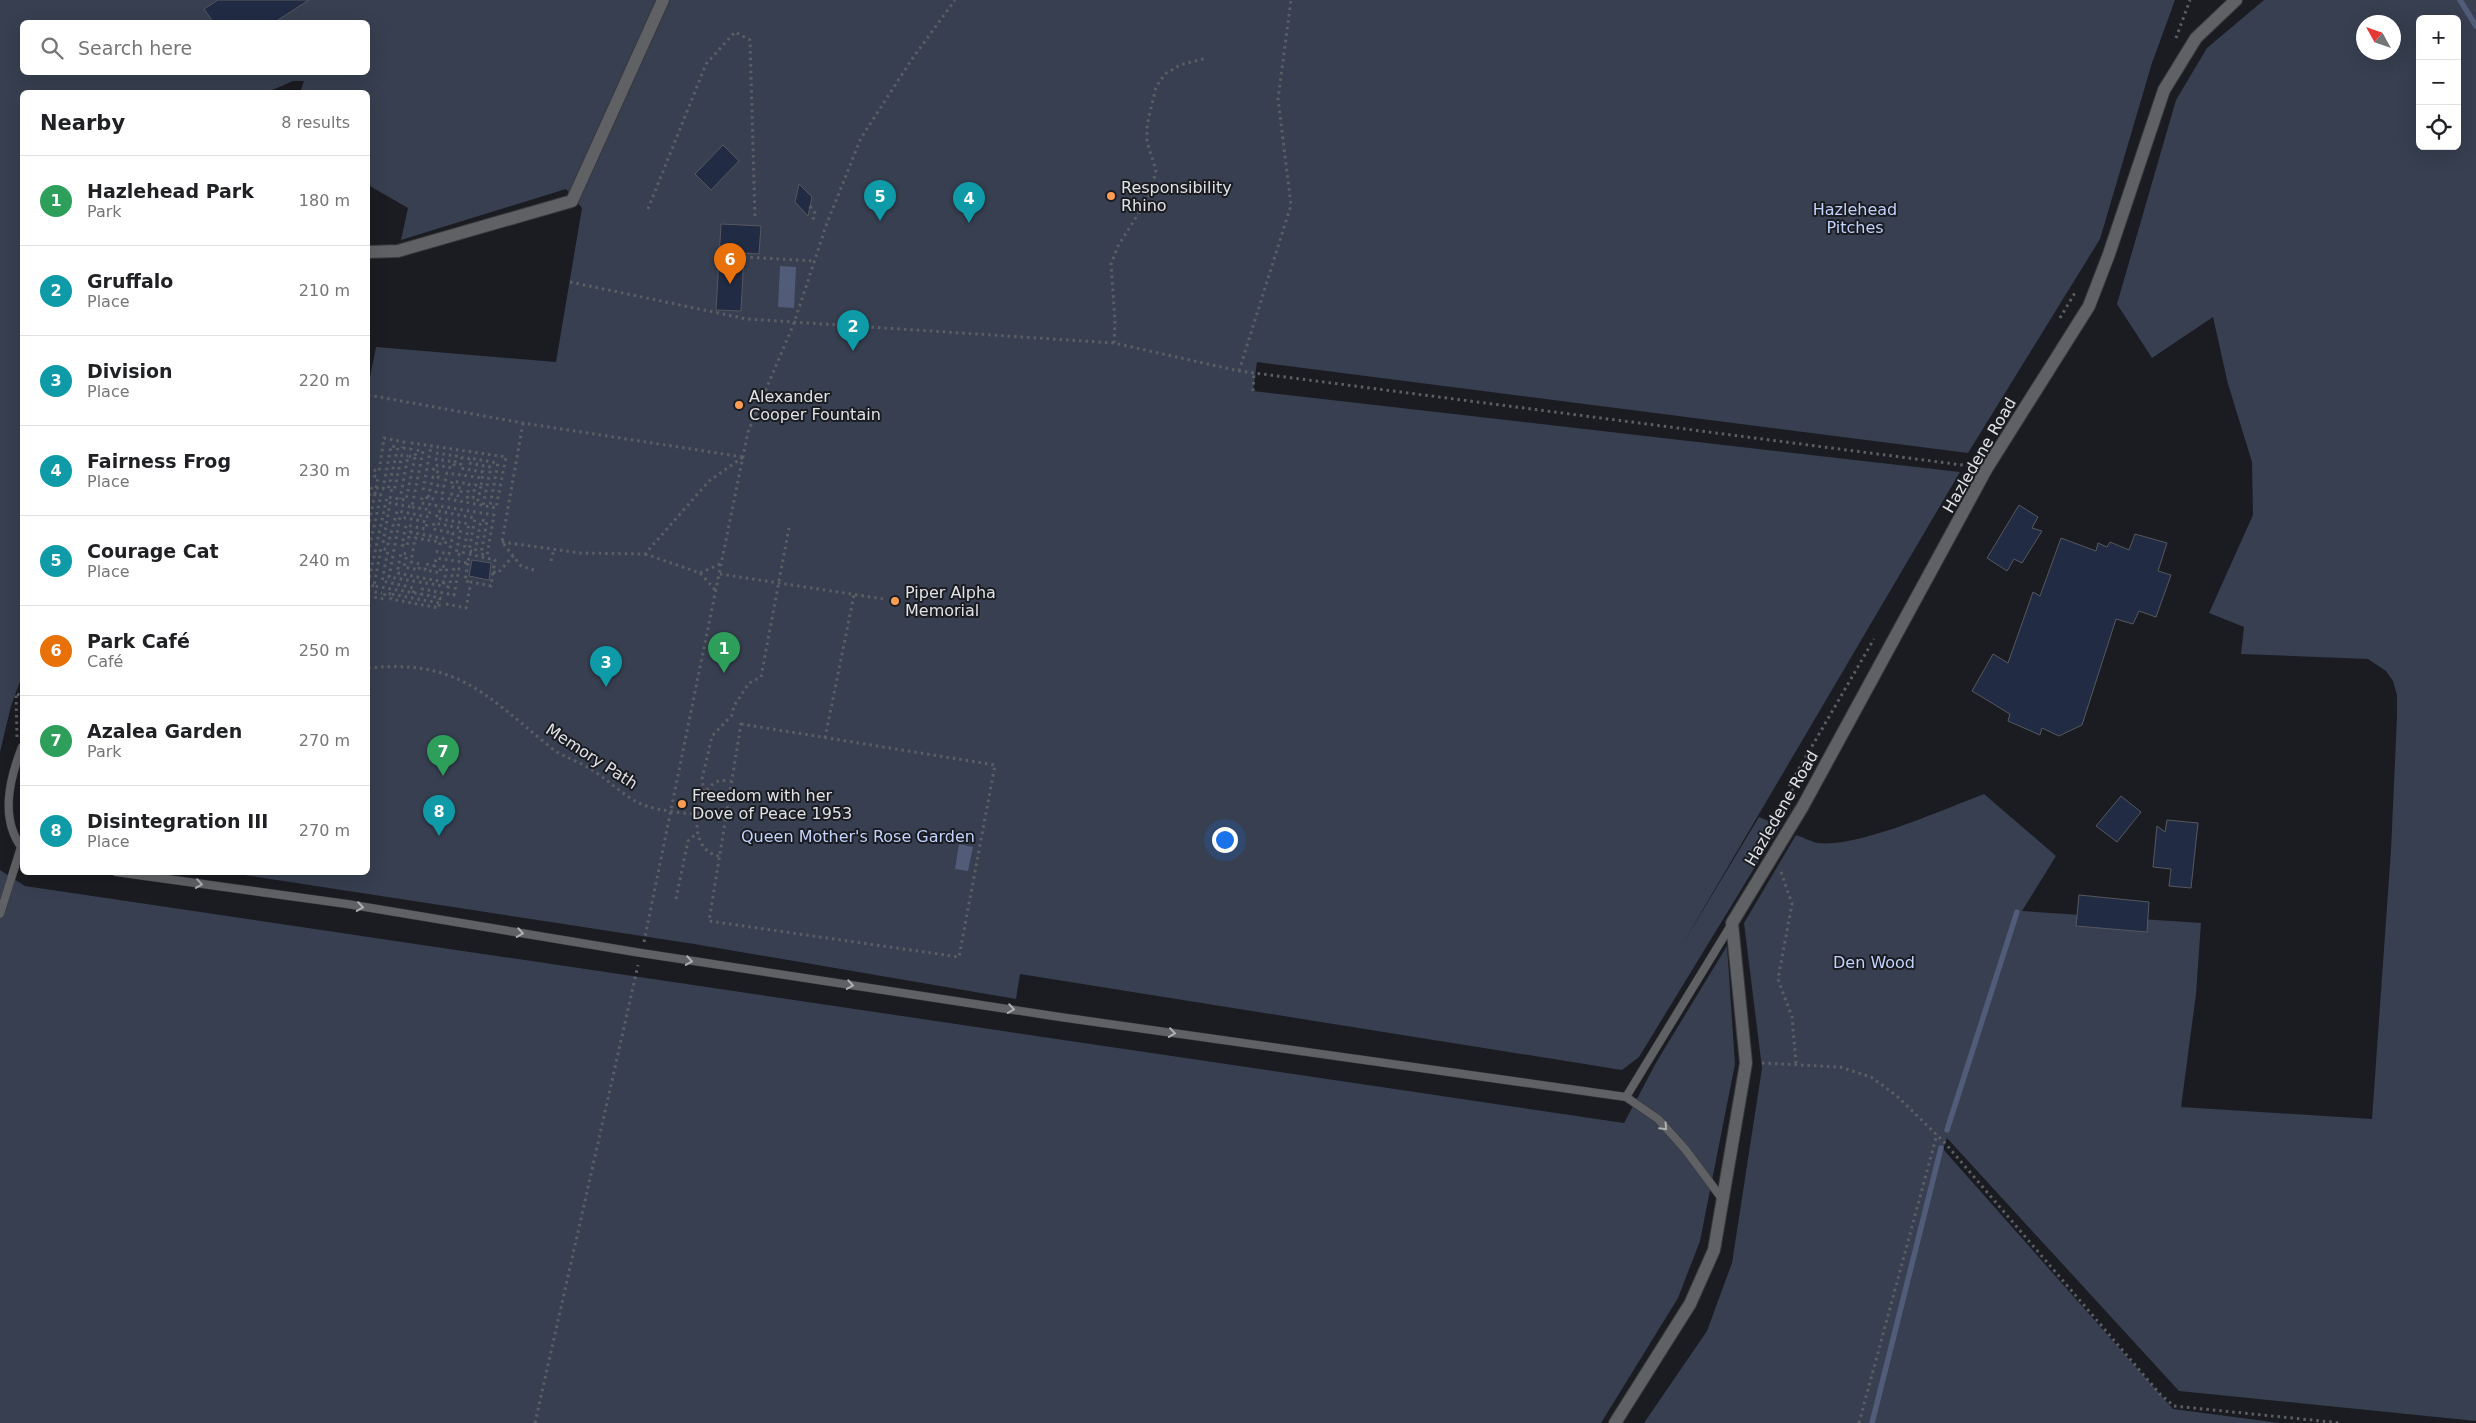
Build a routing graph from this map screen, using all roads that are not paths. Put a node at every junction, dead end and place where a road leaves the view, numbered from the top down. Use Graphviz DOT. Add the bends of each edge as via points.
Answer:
graph roads {
  1 [pos="663,0"];
  2 [pos="2236,0"];
  3 [pos="370,252"];
  4 [pos="20,752"];
  5 [pos="20,845"];
  6 [pos="20,854"];
  7 [pos="138,875"];
  8 [pos="0,914"];
  9 [pos="1732,923"];
  10 [pos="1626,1097"];
  11 [pos="1723,1200"];
  12 [pos="1615,1423"];
  1 -- 3 [label="street" via="572,201 398,251"];
  2 -- 9 [label="street, Hazledene Road" via="2196,38 2164,90 2089,306 1987,468 1803,806"];
  4 -- 5 [label="lane" via="5,802 9,827"];
  6 -- 8 [label="lane"];
  7 -- 10 [label="lane, one-way" via="347,904 1060,1017"];
  9 -- 10 [label="lane"];
  9 -- 11 [label="street" via="1746,1062"];
  10 -- 11 [label="lane, one-way" via="1658,1119"];
  11 -- 12 [label="street" via="1714,1250 1690,1304"];
}
